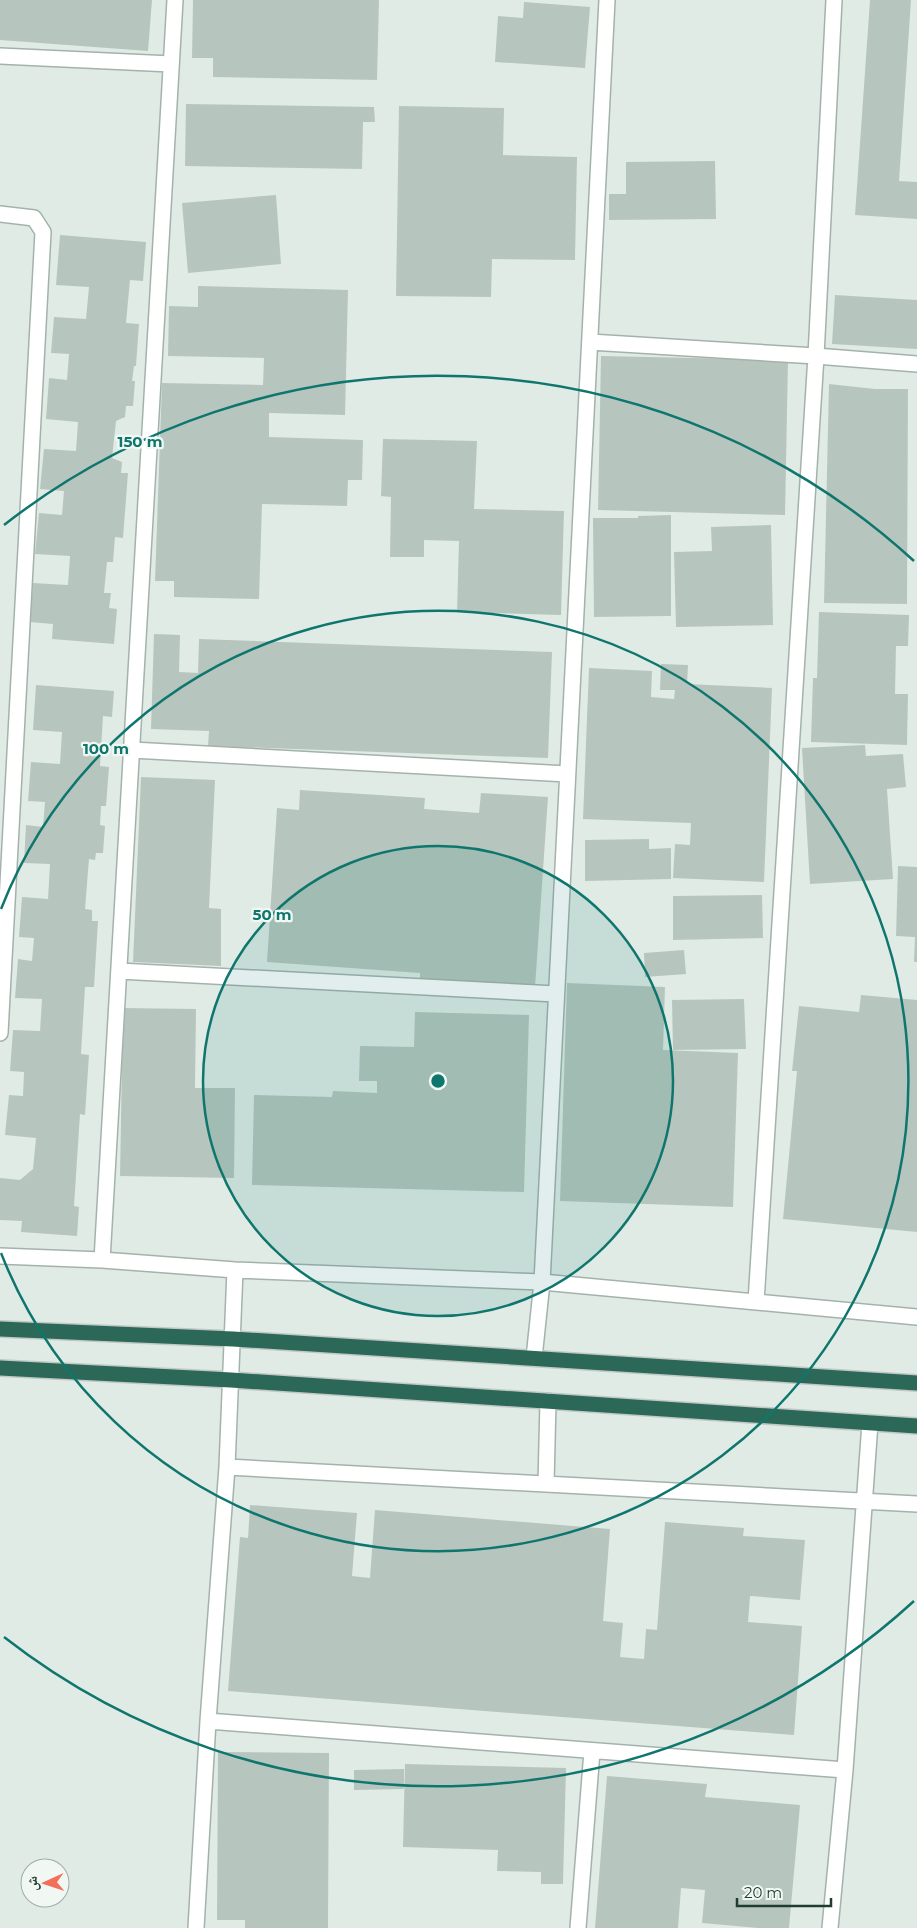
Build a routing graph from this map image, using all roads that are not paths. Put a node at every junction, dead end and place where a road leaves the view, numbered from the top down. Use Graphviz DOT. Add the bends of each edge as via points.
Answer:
graph roads {
  1 [pos="175,0"];
  2 [pos="607,0"];
  3 [pos="834,0"];
  4 [pos="0,56"];
  5 [pos="171,64"];
  6 [pos="0,214"];
  7 [pos="590,342"];
  8 [pos="816,356"];
  9 [pos="917,364"];
  10 [pos="132,750"];
  11 [pos="567,774"];
  12 [pos="119,971"];
  13 [pos="556,994"];
  14 [pos="0,1032"];
  15 [pos="0,1256"];
  16 [pos="102,1260"];
  17 [pos="235,1270"];
  18 [pos="542,1282"];
  19 [pos="756,1302"];
  20 [pos="917,1318"];
  21 [pos="0,1328"];
  22 [pos="233,1339"];
  23 [pos="534,1358"];
  24 [pos="0,1368"];
  25 [pos="231,1380"];
  26 [pos="917,1383"];
  27 [pos="548,1401"];
  28 [pos="870,1423"];
  29 [pos="917,1426"];
  30 [pos="228,1467"];
  31 [pos="546,1484"];
  32 [pos="866,1501"];
  33 [pos="917,1504"];
  34 [pos="208,1721"];
  35 [pos="592,1751"];
  36 [pos="845,1770"];
  37 [pos="196,1928"];
  38 [pos="578,1928"];
  39 [pos="830,1928"];
  1 -- 5 [label="street"];
  2 -- 7 [label="street"];
  3 -- 8 [label="street"];
  4 -- 5 [label="street"];
  5 -- 10 [label="street"];
  6 -- 14 [label="street" via="34,218 43,232"];
  7 -- 8 [label="street"];
  7 -- 11 [label="street"];
  8 -- 9 [label="street"];
  8 -- 19 [label="street"];
  10 -- 11 [label="street"];
  10 -- 12 [label="street"];
  11 -- 13 [label="street"];
  12 -- 13 [label="street"];
  12 -- 16 [label="street"];
  13 -- 18 [label="street"];
  15 -- 16 [label="street"];
  16 -- 17 [label="street"];
  17 -- 18 [label="street"];
  17 -- 22 [label="street"];
  18 -- 19 [label="street"];
  18 -- 23 [label="street"];
  19 -- 20 [label="street"];
  21 -- 22 [label="highway"];
  22 -- 23 [label="highway"];
  22 -- 25 [label="street"];
  23 -- 26 [label="highway"];
  24 -- 25 [label="highway"];
  25 -- 27 [label="highway"];
  25 -- 30 [label="street"];
  27 -- 28 [label="highway"];
  27 -- 31 [label="street"];
  28 -- 29 [label="highway"];
  28 -- 32 [label="street"];
  30 -- 31 [label="street"];
  30 -- 34 [label="street"];
  31 -- 32 [label="street"];
  32 -- 33 [label="street"];
  32 -- 36 [label="street"];
  34 -- 35 [label="street"];
  34 -- 37 [label="street"];
  35 -- 36 [label="street"];
  35 -- 38 [label="street"];
  36 -- 39 [label="street"];
}
